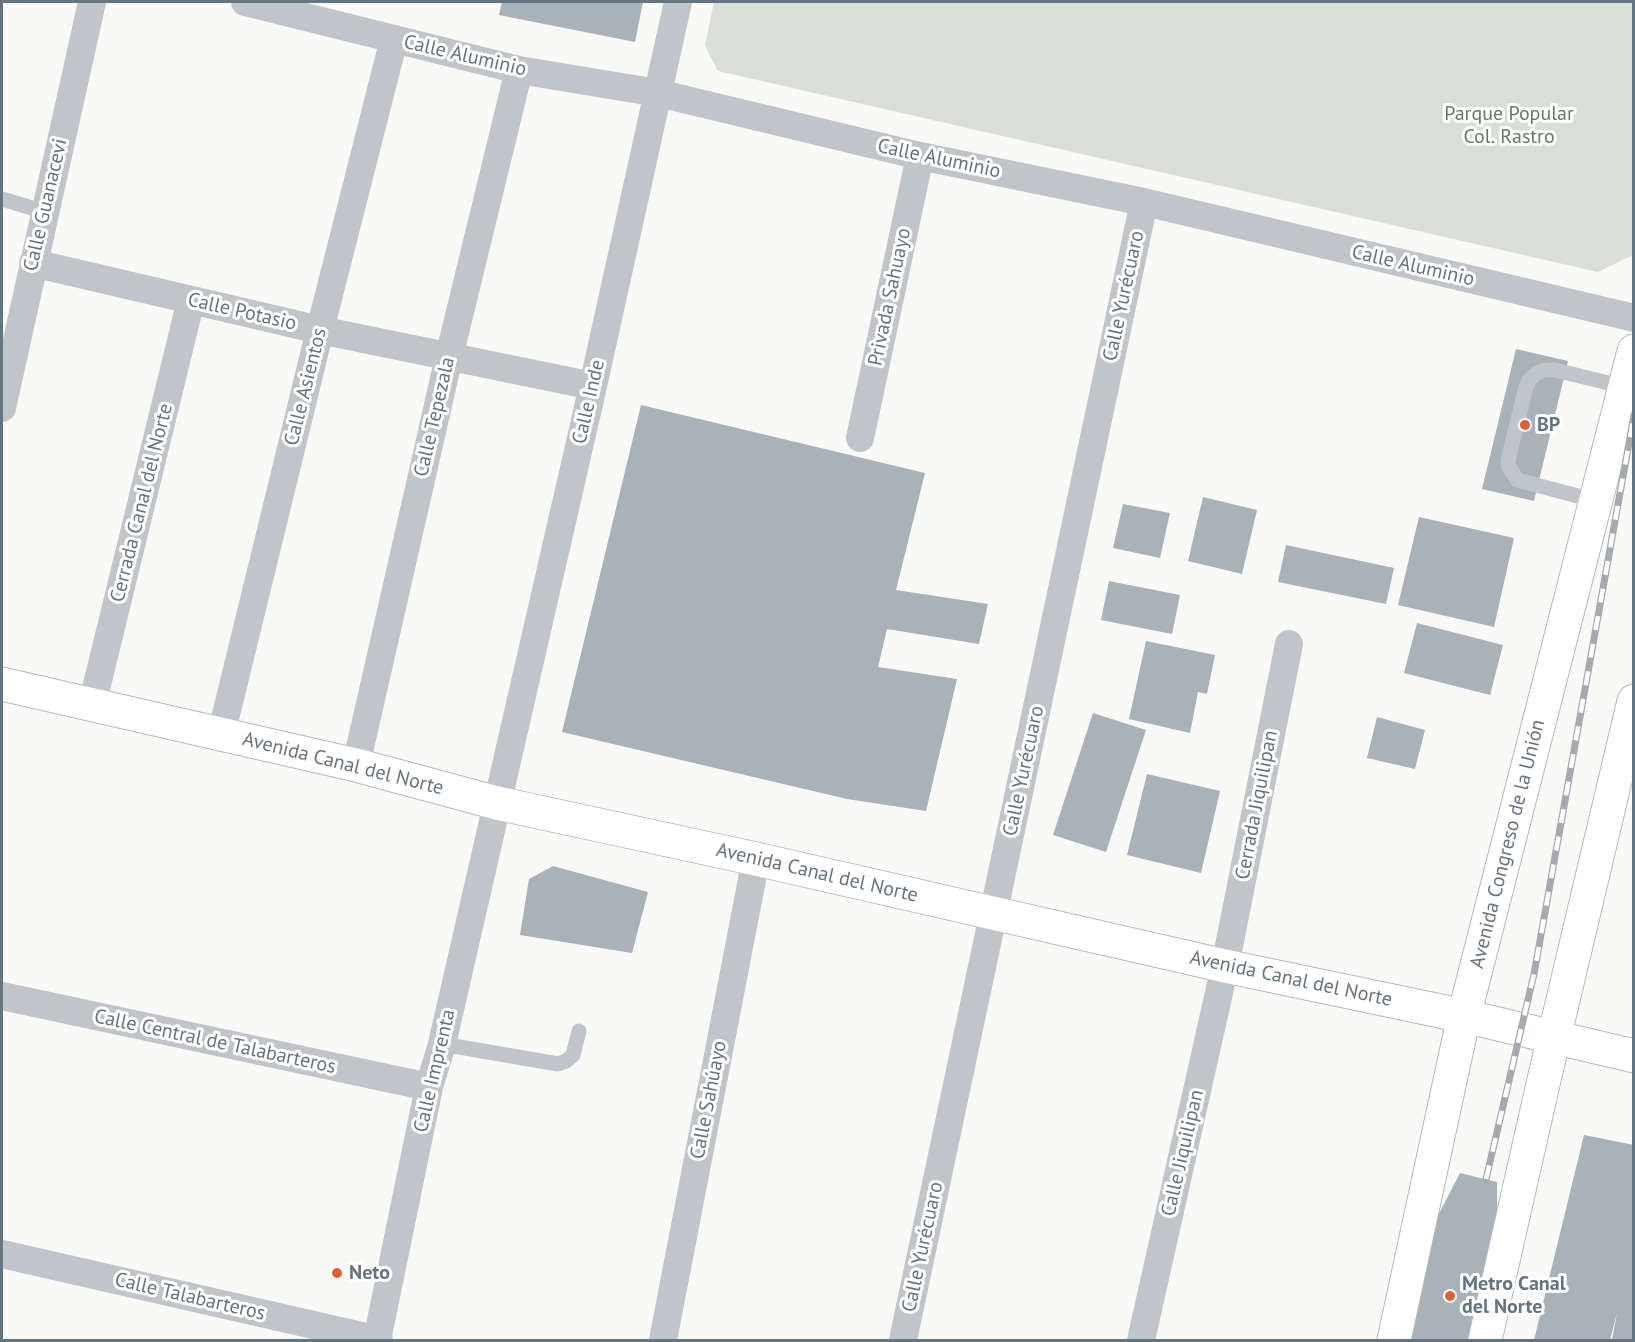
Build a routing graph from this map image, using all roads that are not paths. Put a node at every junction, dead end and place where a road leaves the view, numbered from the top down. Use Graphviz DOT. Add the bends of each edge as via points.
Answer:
graph roads {
  1 [pos="92,2"];
  2 [pos="245,2"];
  3 [pos="678,2"];
  4 [pos="394,39"];
  5 [pos="519,69"];
  6 [pos="658,93"];
  7 [pos="920,156"];
  8 [pos="2,199"];
  9 [pos="1144,202"];
  10 [pos="45,212"];
  11 [pos="33,263"];
  12 [pos="191,300"];
  13 [pos="1634,318"];
  14 [pos="320,330"];
  15 [pos="1634,351"];
  16 [pos="449,357"];
  17 [pos="593,386"];
  18 [pos="1625,387"];
  19 [pos="2,408"];
  20 [pos="860,438"];
  21 [pos="1596,501"];
  22 [pos="1289,644"];
  23 [pos="2,684"];
  24 [pos="1634,701"];
  25 [pos="92,705"];
  26 [pos="221,735"];
  27 [pos="356,765"];
  28 [pos="497,803"];
  29 [pos="756,859"];
  30 [pos="994,913"];
  31 [pos="1225,966"];
  32 [pos="2,996"];
  33 [pos="1464,1016"];
  34 [pos="579,1030"];
  35 [pos="1554,1038"];
  36 [pos="442,1044"];
  37 [pos="1634,1056"];
  38 [pos="429,1087"];
  39 [pos="2,1254"];
  40 [pos="378,1340"];
  41 [pos="663,1341"];
  42 [pos="903,1341"];
  43 [pos="1141,1341"];
  44 [pos="1394,1341"];
  45 [pos="1485,1341"];
  1 -- 10 [label="street, Calle Guanacevi"];
  2 -- 4 [label="street, Calle Aluminio"];
  3 -- 6 [label="street, Calle Inde"];
  4 -- 5 [label="street, Calle Aluminio"];
  4 -- 14 [label="street, Calle Asientos"];
  5 -- 6 [label="street, Calle Aluminio"];
  5 -- 16 [label="street, Calle Tepezala"];
  6 -- 7 [label="street, Calle Aluminio"];
  6 -- 17 [label="street, Calle Inde"];
  7 -- 9 [label="street, Calle Aluminio"];
  7 -- 20 [label="street, Privada Sahuayo"];
  8 -- 10 [label="lane"];
  9 -- 13 [label="street, Calle Aluminio"];
  9 -- 30 [label="street, Calle Yurécuaro"];
  10 -- 11 [label="street, Calle Guanacevi"];
  11 -- 12 [label="street, Calle Potasio"];
  11 -- 19 [label="street, Calle Guanacevi"];
  12 -- 14 [label="street, Calle Potasio"];
  12 -- 25 [label="street, Cerrada Canal del Norte"];
  14 -- 16 [label="street, Calle Potasio"];
  14 -- 26 [label="street, Calle Asientos"];
  15 -- 18 [label="main road, Avenida Congreso de la Unión"];
  16 -- 17 [label="street, Calle Potasio"];
  16 -- 27 [label="street, Calle Tepezala"];
  17 -- 28 [label="street, Calle Inde"];
  18 -- 21 [label="main road, Avenida Congreso de la Unión"];
  18 -- 21 [label="lane" via="1545,370 1530,378 1526,387 1508,465 1517,480"];
  21 -- 33 [label="main road, Avenida Congreso de la Unión"];
  22 -- 31 [label="street, Cerrada Jiquilipan"];
  23 -- 25 [label="main road, Avenida Canal del Norte"];
  24 -- 35 [label="main road"];
  25 -- 26 [label="main road, Avenida Canal del Norte"];
  26 -- 27 [label="main road, Avenida Canal del Norte"];
  27 -- 28 [label="main road, Avenida Canal del Norte"];
  28 -- 29 [label="main road, Avenida Canal del Norte"];
  28 -- 36 [label="street, Calle Imprenta"];
  29 -- 30 [label="main road, Avenida Canal del Norte"];
  29 -- 41 [label="street, Calle Sahúayo"];
  30 -- 31 [label="main road, Avenida Canal del Norte"];
  30 -- 42 [label="street, Calle Yurécuaro"];
  31 -- 33 [label="main road, Avenida Canal del Norte"];
  31 -- 43 [label="street, Calle Jiquilipan"];
  32 -- 38 [label="street, Calle Central de Talabarteros"];
  33 -- 35 [label="main road, Avenida Canal del Norte"];
  33 -- 44 [label="main road, Avenida Congreso de la Unión"];
  34 -- 36 [label="lane" via="573,1055 558,1065"];
  35 -- 37 [label="main road, Avenida Canal del Norte"];
  35 -- 45 [label="main road"];
  36 -- 38 [label="street, Calle Imprenta"];
  38 -- 40 [label="street, Calle Imprenta"];
  39 -- 40 [label="street, Calle Talabarteros"];
}
